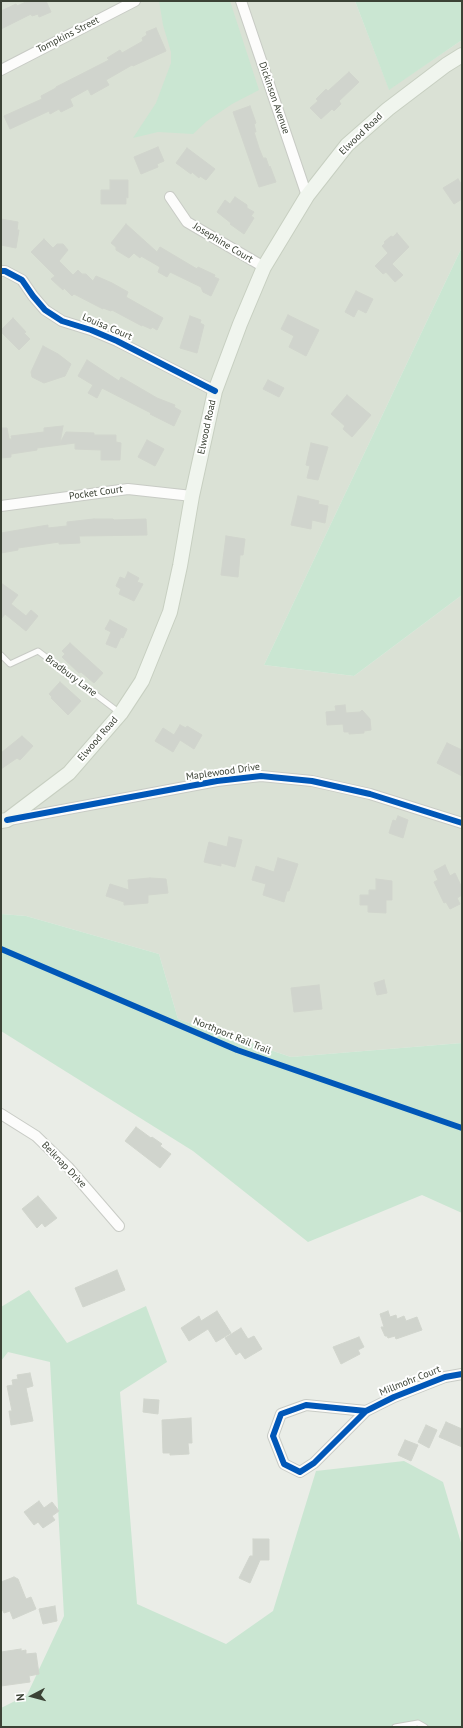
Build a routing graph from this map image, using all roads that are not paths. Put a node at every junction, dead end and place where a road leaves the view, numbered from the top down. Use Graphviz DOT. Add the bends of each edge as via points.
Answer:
graph roads {
  1 [pos="135,1"];
  2 [pos="241,1"];
  3 [pos="462,55"];
  4 [pos="1,70"];
  5 [pos="307,196"];
  6 [pos="170,197"];
  7 [pos="264,267"];
  8 [pos="1,271"];
  9 [pos="215,391"];
  10 [pos="192,496"];
  11 [pos="1,506"];
  12 [pos="1,655"];
  13 [pos="121,714"];
  14 [pos="4,821"];
  15 [pos="462,823"];
  16 [pos="1,1114"];
  17 [pos="119,1226"];
  18 [pos="462,1374"];
  19 [pos="366,1411"];
  20 [pos="394,1727"];
  21 [pos="425,1727"];
  1 -- 4 [label="street, Tompkins Street"];
  2 -- 5 [label="street, Dickinson Avenue"];
  3 -- 5 [label="main road, Elwood Road" via="388,109 346,145"];
  5 -- 7 [label="main road, Elwood Road"];
  6 -- 7 [label="street, Josephine Court" via="187,222"];
  7 -- 9 [label="main road, Elwood Road"];
  8 -- 9 [label="street, Louisa Court" via="22,280 45,310 62,321 117,341"];
  9 -- 10 [label="main road, Elwood Road"];
  10 -- 11 [label="street, Pocket Court" via="128,489"];
  10 -- 13 [label="main road, Elwood Road" via="170,612 142,682"];
  12 -- 13 [label="lane, Bradbury Lane" via="10,664 38,651"];
  13 -- 14 [label="main road, Elwood Road" via="69,773"];
  14 -- 15 [label="street, Maplewood Drive" via="217,781 261,776 312,781 370,794"];
  16 -- 17 [label="street, Belknap Drive" via="36,1136 68,1166"];
  18 -- 19 [label="street, Millmohr Court" via="445,1377"];
  19 -- 19 [label="street, Millmohr Court" via="306,1405 281,1414 273,1436 284,1464 300,1472 314,1463"];
  20 -- 21 [label="lane" via="418,1723"];
}
